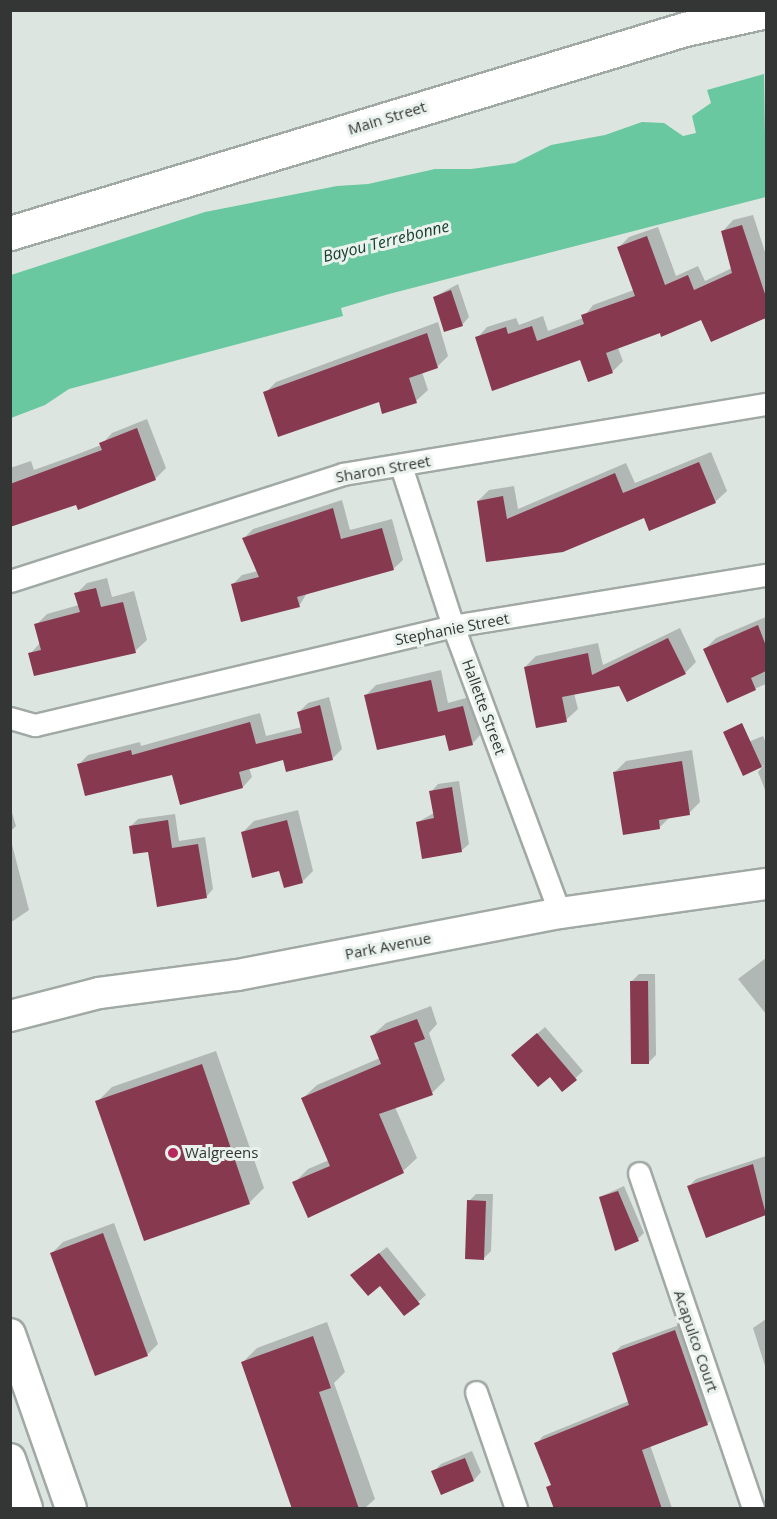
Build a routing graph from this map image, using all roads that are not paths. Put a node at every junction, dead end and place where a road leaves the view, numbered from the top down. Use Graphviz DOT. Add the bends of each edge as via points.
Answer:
graph roads {
  1 [pos="766,11"];
  2 [pos="10,233"];
  3 [pos="766,404"];
  4 [pos="401,466"];
  5 [pos="766,575"];
  6 [pos="10,581"];
  7 [pos="453,626"];
  8 [pos="10,718"];
  9 [pos="766,884"];
  10 [pos="560,913"];
  11 [pos="10,1016"];
  12 [pos="639,1173"];
  13 [pos="10,1334"];
  14 [pos="476,1392"];
  15 [pos="10,1460"];
  16 [pos="27,1509"];
  17 [pos="71,1509"];
  18 [pos="516,1509"];
  19 [pos="753,1509"];
  1 -- 2 [label="main road, Main Street" via="685,29"];
  3 -- 4 [label="street, Sharon Street"];
  4 -- 6 [label="street, Sharon Street" via="343,474"];
  4 -- 7 [label="street, Hallette Street"];
  5 -- 7 [label="street, Stephanie Street"];
  7 -- 8 [label="street, Stephanie Street" via="35,725"];
  7 -- 10 [label="street, Hallette Street"];
  9 -- 10 [label="main road, Park Avenue"];
  10 -- 11 [label="main road, Park Avenue" via="238,975 99,993"];
  12 -- 19 [label="street, Acapulco Court"];
  13 -- 17 [label="main road"];
  14 -- 18 [label="street"];
  15 -- 16 [label="main road"];
}
